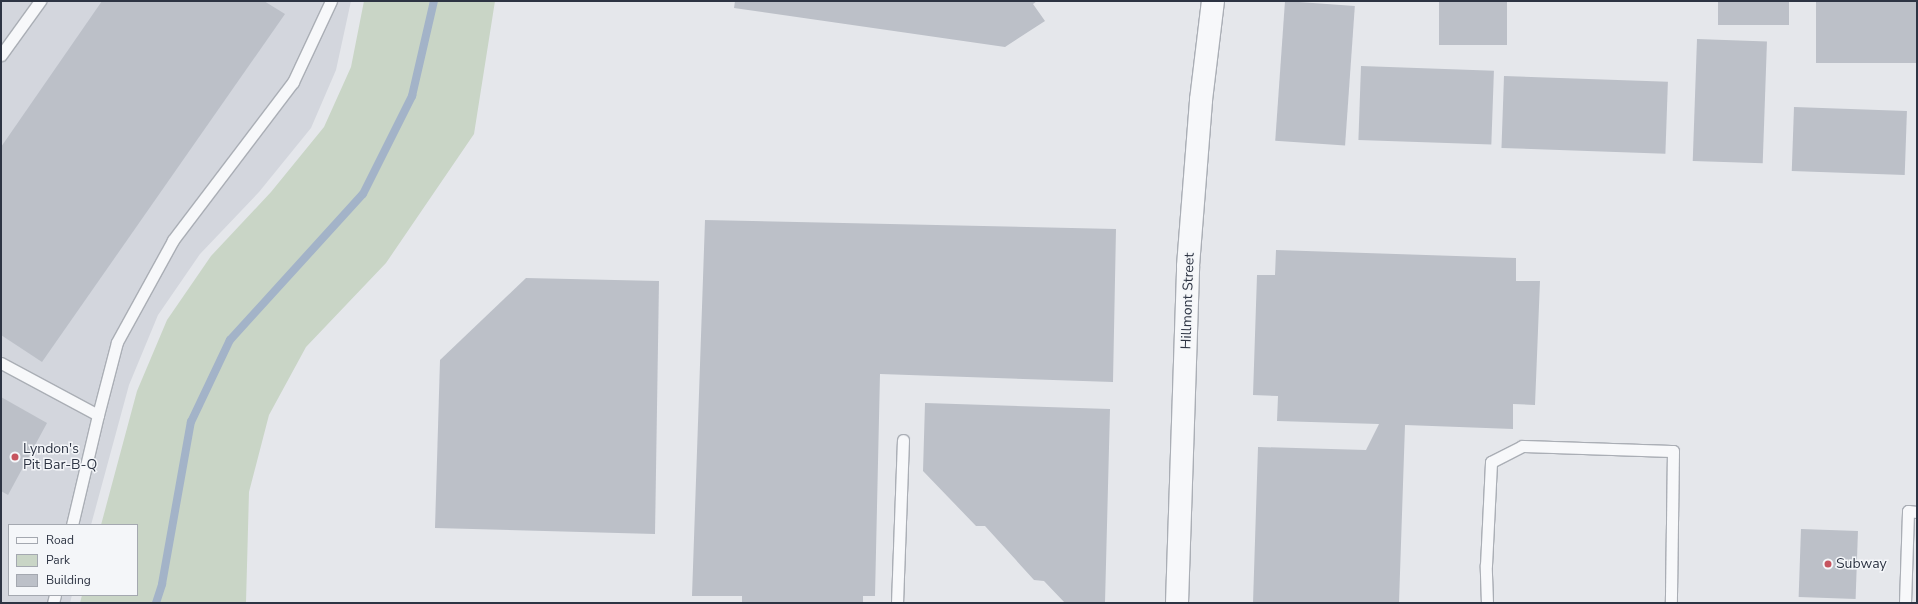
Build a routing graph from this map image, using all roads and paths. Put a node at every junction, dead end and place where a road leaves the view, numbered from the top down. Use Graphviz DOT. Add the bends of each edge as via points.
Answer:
graph roads {
  1 [pos="40,1"];
  2 [pos="331,1"];
  3 [pos="1213,1"];
  4 [pos="1,54"];
  5 [pos="1,363"];
  6 [pos="98,415"];
  7 [pos="903,440"];
  8 [pos="1917,512"];
  9 [pos="72,524"];
  10 [pos="897,603"];
  11 [pos="1177,603"];
  12 [pos="1487,603"];
  13 [pos="1672,603"];
  14 [pos="1905,603"];
  1 -- 4 [label="lane"];
  2 -- 6 [label="lane" via="293,82 173,240 117,342"];
  3 -- 11 [label="street, Hillmont Street" via="1201,100 1188,266"];
  5 -- 6 [label="lane"];
  6 -- 9 [label="lane"];
  7 -- 10 [label="lane"];
  8 -- 14 [label="lane" via="1908,511"];
  12 -- 13 [label="lane" via="1486,564 1491,462 1522,446 1673,451"];
}
